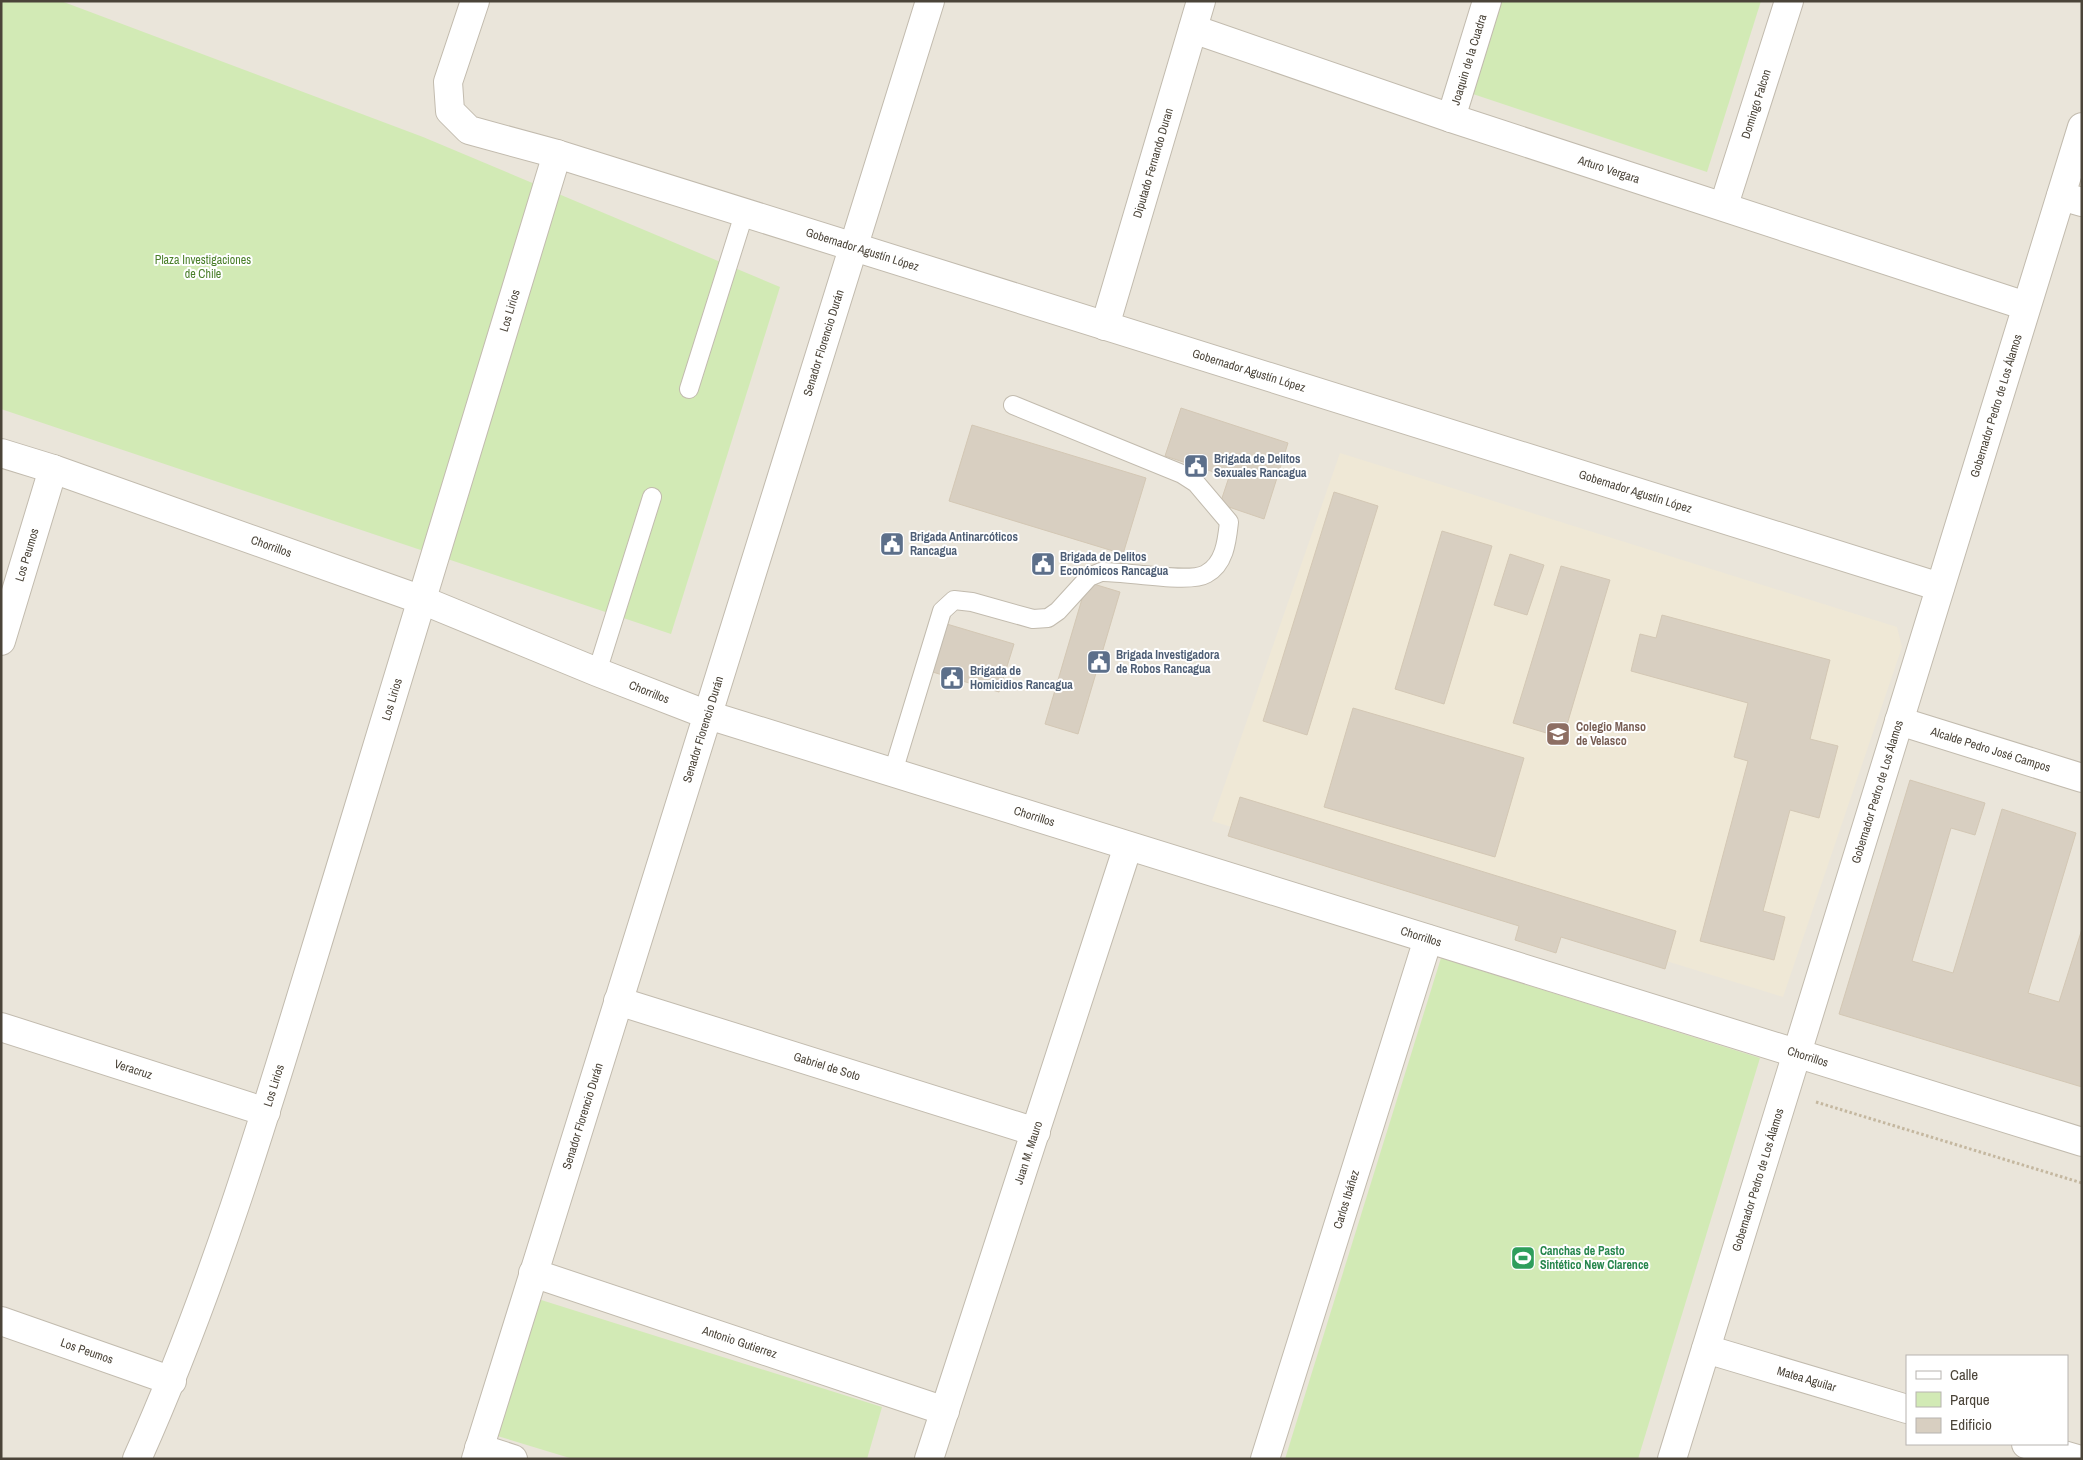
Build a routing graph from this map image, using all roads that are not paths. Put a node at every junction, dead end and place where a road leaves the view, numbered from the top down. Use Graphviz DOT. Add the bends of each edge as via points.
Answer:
graph roads {
  1 [pos="475,1"];
  2 [pos="930,1"];
  3 [pos="1201,1"];
  4 [pos="1487,1"];
  5 [pos="1789,1"];
  6 [pos="1193,29"];
  7 [pos="1451,118"];
  8 [pos="2082,127"];
  9 [pos="557,154"];
  10 [pos="2071,199"];
  11 [pos="1724,206"];
  12 [pos="744,214"];
  13 [pos="854,246"];
  14 [pos="2026,306"];
  15 [pos="1106,326"];
  16 [pos="689,388"];
  17 [pos="1013,405"];
  18 [pos="1,453"];
  19 [pos="53,469"];
  20 [pos="652,497"];
  21 [pos="1940,587"];
  22 [pos="422,600"];
  23 [pos="1,641"];
  24 [pos="597,672"];
  25 [pos="708,715"];
  26 [pos="1899,721"];
  27 [pos="893,772"];
  28 [pos="2082,778"];
  29 [pos="1128,846"];
  30 [pos="1428,939"];
  31 [pos="618,1000"];
  32 [pos="1,1027"];
  33 [pos="1797,1054"];
  34 [pos="266,1112"];
  35 [pos="1036,1132"];
  36 [pos="2082,1142"];
  37 [pos="533,1273"];
  38 [pos="1,1321"];
  39 [pos="1706,1350"];
  40 [pos="172,1380"];
  41 [pos="1906,1409"];
  42 [pos="944,1411"];
  43 [pos="2024,1445"];
  44 [pos="2028,1445"];
  45 [pos="478,1454"];
  46 [pos="137,1459"];
  47 [pos="512,1459"];
  48 [pos="929,1459"];
  49 [pos="1265,1459"];
  50 [pos="1672,1459"];
  51 [pos="2018,1459"];
  52 [pos="2077,1459"];
  1 -- 9 [label="street" via="448,82 450,111 468,130"];
  2 -- 13 [label="street, Senador Florencio Durán"];
  3 -- 6 [label="street, Diputado Fernando Duran"];
  4 -- 7 [label="street, Joaquin de la Cuadra"];
  5 -- 11 [label="street, Domingo Falcon"];
  6 -- 7 [label="street, Arturo Vergara"];
  6 -- 15 [label="street, Diputado Fernando Duran"];
  7 -- 11 [label="street, Arturo Vergara"];
  8 -- 10 [label="street, Gobernador Pedro de Los Álamos"];
  9 -- 12 [label="street, Gobernador Agustín López"];
  9 -- 22 [label="street, Los Lirios"];
  10 -- 14 [label="street, Gobernador Pedro de Los Álamos"];
  11 -- 14 [label="street, Arturo Vergara"];
  12 -- 13 [label="street, Gobernador Agustín López"];
  12 -- 16 [label="lane"];
  13 -- 15 [label="street, Gobernador Agustín López"];
  13 -- 25 [label="street, Senador Florencio Durán"];
  14 -- 21 [label="street, Gobernador Pedro de Los Álamos"];
  15 -- 21 [label="street, Gobernador Agustín López"];
  17 -- 27 [label="lane" via="1182,474 1196,483 1228,522 1227,543 1219,562 1206,574 1188,578 1101,572 1089,578 1048,618 1033,619 954,600 942,611"];
  18 -- 19 [label="street, Chorrillos"];
  19 -- 22 [label="street, Chorrillos"];
  19 -- 23 [label="street, Los Peumos"];
  20 -- 24 [label="lane"];
  21 -- 26 [label="street, Gobernador Pedro de Los Álamos"];
  22 -- 24 [label="street, Chorrillos"];
  22 -- 34 [label="street, Los Lirios"];
  24 -- 25 [label="street, Chorrillos"];
  25 -- 27 [label="street, Chorrillos"];
  25 -- 31 [label="street, Senador Florencio Durán"];
  26 -- 28 [label="street, Alcalde Pedro José Campos"];
  26 -- 33 [label="street, Gobernador Pedro de Los Álamos"];
  27 -- 29 [label="street, Chorrillos"];
  29 -- 30 [label="street, Chorrillos"];
  29 -- 35 [label="street, Juan M. Mauro"];
  30 -- 33 [label="street, Chorrillos"];
  30 -- 49 [label="street, Carlos Ibáñez"];
  31 -- 35 [label="street, Gabriel de Soto"];
  31 -- 37 [label="street, Senador Florencio Durán"];
  32 -- 34 [label="street, Veracruz"];
  33 -- 36 [label="street, Chorrillos"];
  33 -- 39 [label="street, Gobernador Pedro de Los Álamos"];
  34 -- 40 [label="street, Los Lirios" via="212,1274"];
  35 -- 42 [label="street, Juan M. Mauro"];
  37 -- 42 [label="street, Antonio Gutierrez"];
  37 -- 45 [label="street, Senador Florencio Durán"];
  38 -- 40 [label="street, Los Peumos"];
  39 -- 41 [label="street, Matea Aguilar"];
  39 -- 50 [label="street, Gobernador Pedro de Los Álamos"];
  40 -- 46 [label="street, Los Lirios"];
  42 -- 48 [label="street, Juan M. Mauro"];
  43 -- 51 [label="street"];
  44 -- 52 [label="street"];
  45 -- 47 [label="street"];
}
